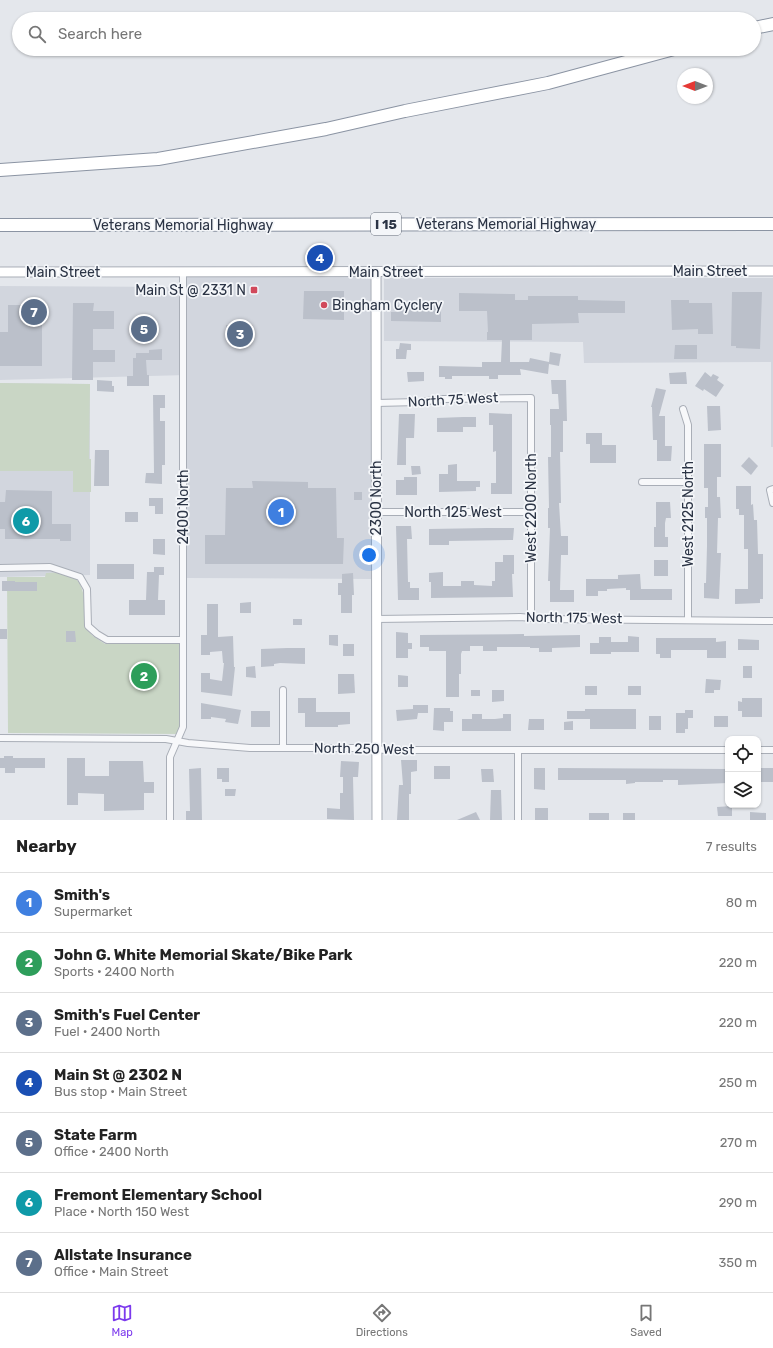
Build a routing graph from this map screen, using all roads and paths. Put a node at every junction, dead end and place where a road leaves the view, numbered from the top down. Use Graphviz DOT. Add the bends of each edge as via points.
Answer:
graph roads {
  1 [pos="773,24"];
  2 [pos="761,27"];
  3 [pos="648,56"];
  4 [pos="0,170"];
  5 [pos="773,224"];
  6 [pos="0,225"];
  7 [pos="773,271"];
  8 [pos="0,272"];
  9 [pos="376,272"];
  10 [pos="183,273"];
  11 [pos="531,398"];
  12 [pos="376,404"];
  13 [pos="683,409"];
  14 [pos="642,482"];
  15 [pos="688,482"];
  16 [pos="771,489"];
  17 [pos="773,502"];
  18 [pos="376,512"];
  19 [pos="532,512"];
  20 [pos="0,568"];
  21 [pos="531,618"];
  22 [pos="376,619"];
  23 [pos="688,619"];
  24 [pos="773,621"];
  25 [pos="183,640"];
  26 [pos="283,690"];
  27 [pos="0,738"];
  28 [pos="178,740"];
  29 [pos="283,748"];
  30 [pos="376,749"];
  31 [pos="518,750"];
  32 [pos="725,750"];
  33 [pos="761,750"];
  34 [pos="773,750"];
  35 [pos="170,820"];
  36 [pos="377,820"];
  37 [pos="518,820"];
  1 -- 2 [label="highway"];
  3 -- 4 [label="highway" via="548,83 158,159"];
  5 -- 6 [label="highway, Veterans Memorial Highway / I 15"];
  7 -- 9 [label="main road, Main Street"];
  8 -- 10 [label="main road, Main Street"];
  9 -- 10 [label="main road, Main Street"];
  9 -- 12 [label="main road, 2300 North"];
  10 -- 25 [label="street, 2400 North"];
  11 -- 12 [label="street, North 75 West" via="442,399"];
  11 -- 19 [label="street, West 2200 North"];
  12 -- 18 [label="main road, 2300 North"];
  13 -- 15 [label="street, West 2125 North" via="688,425"];
  14 -- 15 [label="street"];
  15 -- 23 [label="street, West 2125 North"];
  16 -- 17 [label="street"];
  18 -- 19 [label="street, North 125 West"];
  18 -- 22 [label="main road, 2300 North"];
  19 -- 21 [label="street, West 2200 North"];
  20 -- 25 [label="street" via="50,567 80,578 87,589 88,626 107,640"];
  21 -- 22 [label="street, North 175 West"];
  21 -- 23 [label="street, North 175 West"];
  22 -- 30 [label="main road, 2300 North"];
  23 -- 24 [label="street, North 175 West"];
  25 -- 28 [label="street, 2400 North" via="183,727"];
  26 -- 29 [label="street"];
  27 -- 28 [label="street, North 250 West"];
  28 -- 29 [label="street, North 250 West" via="250,748"];
  28 -- 35 [label="street, 2400 North" via="170,757"];
  29 -- 30 [label="street, North 250 West"];
  30 -- 31 [label="street, North 250 West"];
  30 -- 36 [label="main road, 2300 North"];
  31 -- 32 [label="street, North 250 West"];
  31 -- 37 [label="street"];
  33 -- 34 [label="street"];
}
